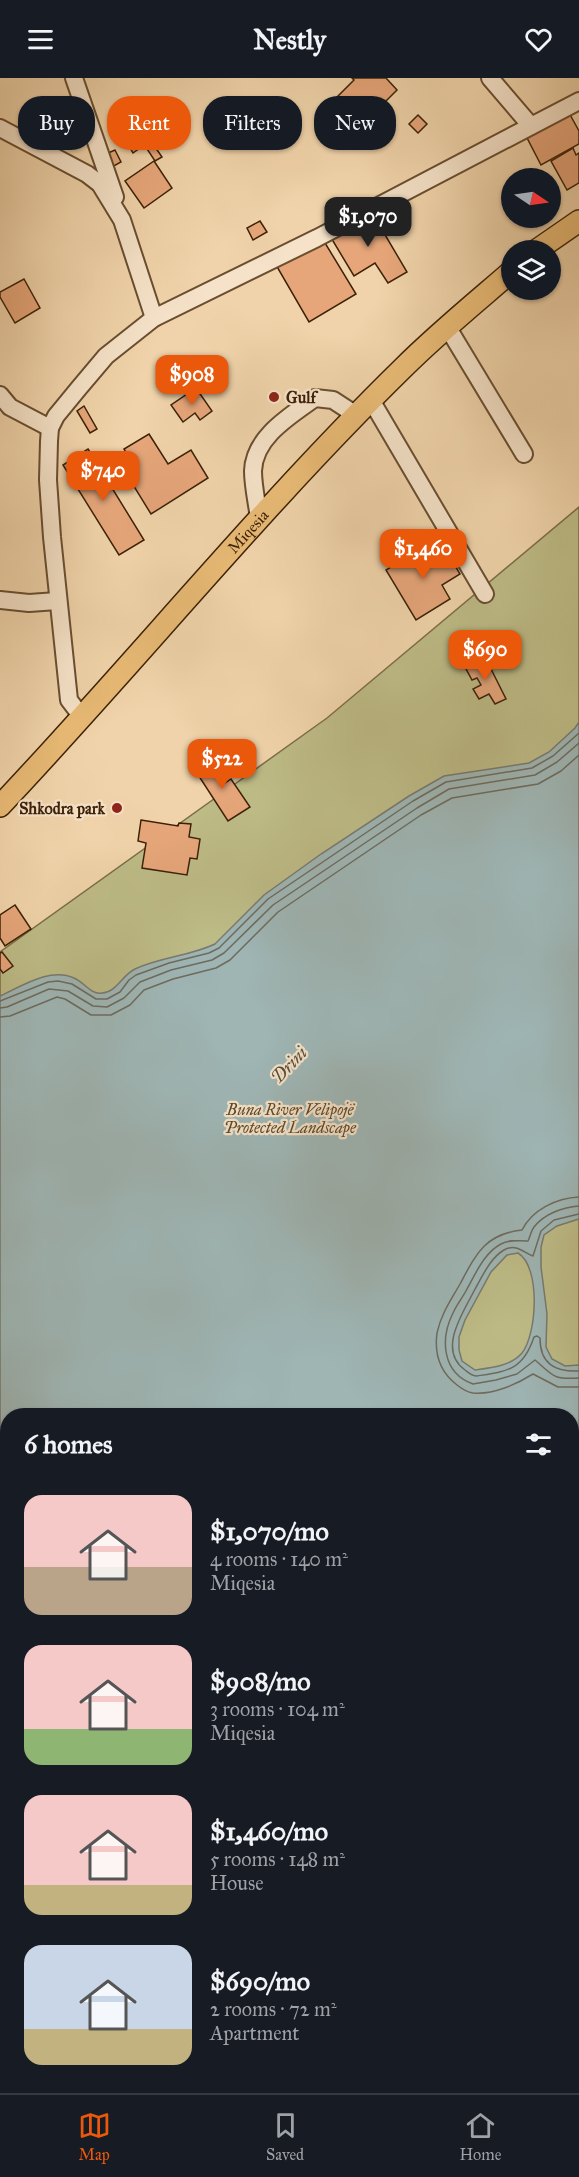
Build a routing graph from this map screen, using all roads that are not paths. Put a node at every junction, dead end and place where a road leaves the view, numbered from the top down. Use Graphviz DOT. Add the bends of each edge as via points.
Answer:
graph roads {
  1 [pos="74,78"];
  2 [pos="490,78"];
  3 [pos="579,101"];
  4 [pos="531,126"];
  5 [pos="0,128"];
  6 [pos="122,220"];
  7 [pos="579,221"];
  8 [pos="551,240"];
  9 [pos="501,281"];
  10 [pos="154,318"];
  11 [pos="448,328"];
  12 [pos="3,403"];
  13 [pos="364,408"];
  14 [pos="50,428"];
  15 [pos="524,454"];
  16 [pos="259,518"];
  17 [pos="485,594"];
  18 [pos="0,600"];
  19 [pos="57,601"];
  20 [pos="82,717"];
  21 [pos="0,806"];
  1 -- 6 [label="street"];
  2 -- 4 [label="street"];
  3 -- 4 [label="street"];
  4 -- 10 [label="street"];
  5 -- 6 [label="street" via="87,174 100,184"];
  6 -- 10 [label="street"];
  7 -- 8 [label="main road"];
  9 -- 11 [label="main road, Miqesia"];
  10 -- 14 [label="street" via="106,356"];
  11 -- 13 [label="main road, Miqesia"];
  11 -- 15 [label="street"];
  12 -- 14 [label="street"];
  13 -- 16 [label="main road, Miqesia"];
  13 -- 16 [label="street" via="315,398 258,447 253,470"];
  13 -- 17 [label="street"];
  14 -- 19 [label="street" via="48,480"];
  16 -- 20 [label="main road, Miqesia"];
  18 -- 19 [label="street"];
  19 -- 20 [label="street" via="69,700"];
  20 -- 21 [label="main road, Miqesia"];
}
